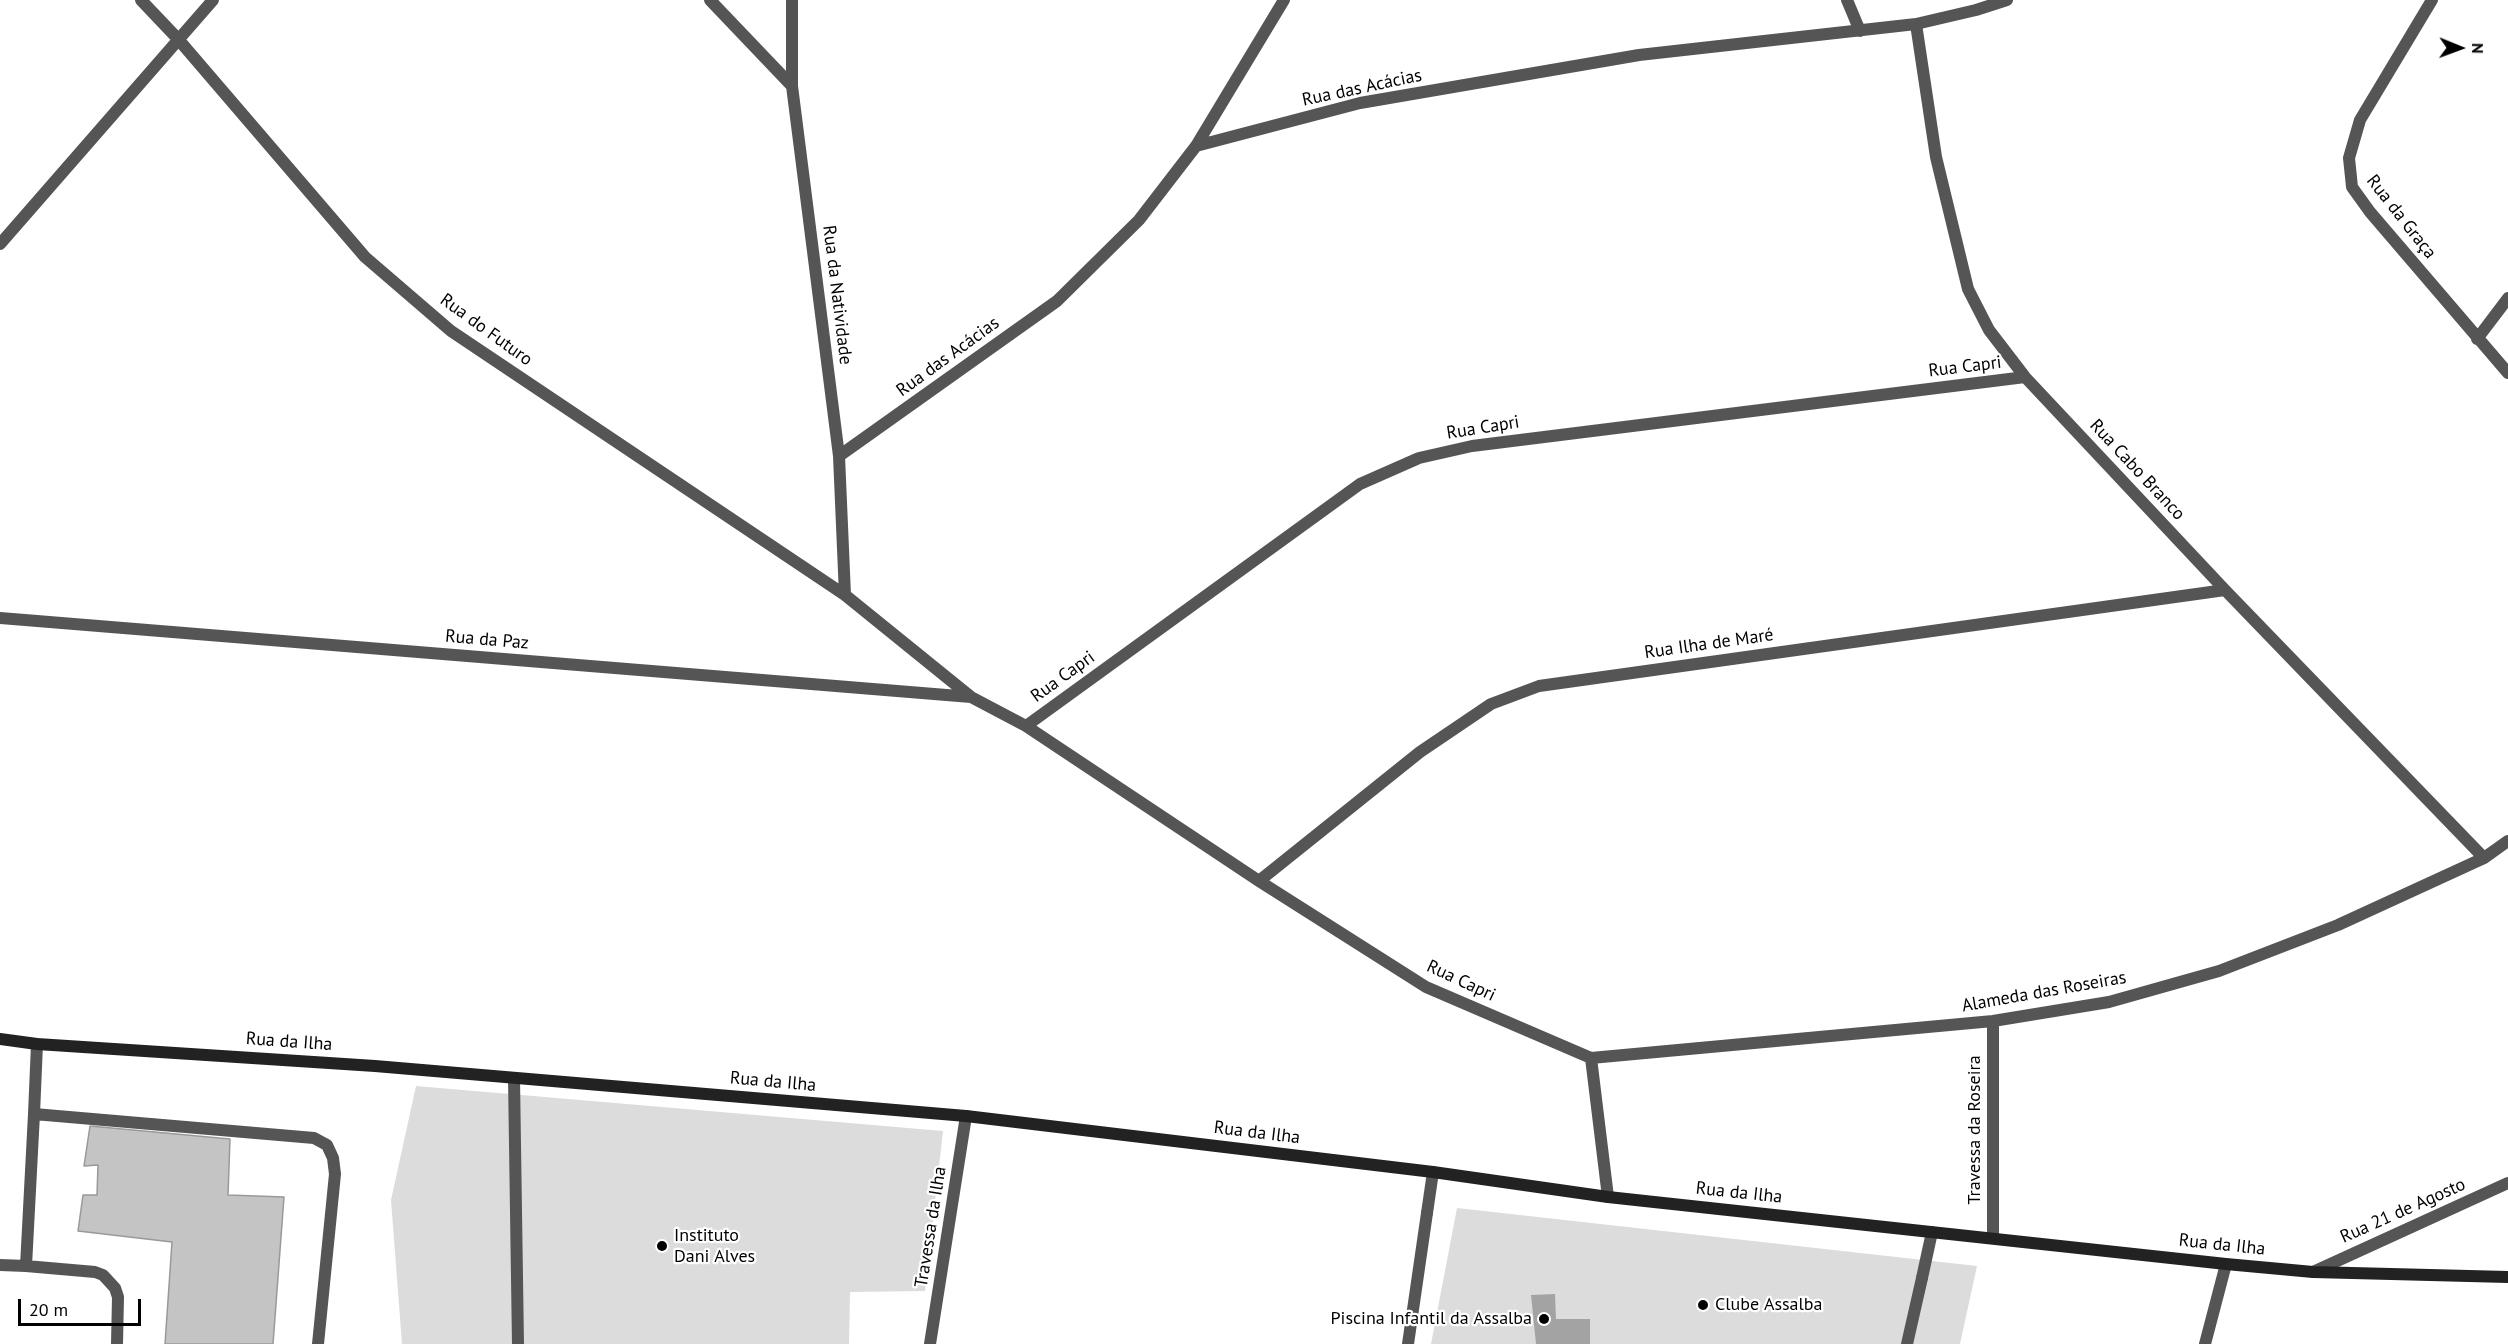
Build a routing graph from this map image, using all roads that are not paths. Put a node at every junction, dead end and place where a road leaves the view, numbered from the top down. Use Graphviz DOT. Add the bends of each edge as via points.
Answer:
graph roads {
  1 [pos="141,0"];
  2 [pos="213,0"];
  3 [pos="710,0"];
  4 [pos="792,0"];
  5 [pos="1284,0"];
  6 [pos="1847,0"];
  7 [pos="2007,0"];
  8 [pos="2432,0"];
  9 [pos="1916,24"];
  10 [pos="1860,31"];
  11 [pos="178,39"];
  12 [pos="792,86"];
  13 [pos="1196,146"];
  14 [pos="0,244"];
  15 [pos="2508,298"];
  16 [pos="2477,339"];
  17 [pos="2508,373"];
  18 [pos="2025,377"];
  19 [pos="839,456"];
  20 [pos="2224,590"];
  21 [pos="845,595"];
  22 [pos="0,618"];
  23 [pos="971,697"];
  24 [pos="1026,726"];
  25 [pos="2508,841"];
  26 [pos="2484,858"];
  27 [pos="1259,881"];
  28 [pos="1993,1021"];
  29 [pos="0,1039"];
  30 [pos="37,1044"];
  31 [pos="1591,1058"];
  32 [pos="514,1078"];
  33 [pos="34,1114"];
  34 [pos="966,1116"];
  35 [pos="1433,1172"];
  36 [pos="2508,1184"];
  37 [pos="1608,1197"];
  38 [pos="1932,1232"];
  39 [pos="1993,1238"];
  40 [pos="2226,1264"];
  41 [pos="0,1265"];
  42 [pos="26,1266"];
  43 [pos="2313,1272"];
  44 [pos="2508,1277"];
  45 [pos="117,1344"];
  46 [pos="318,1344"];
  47 [pos="518,1344"];
  48 [pos="930,1344"];
  49 [pos="1408,1344"];
  50 [pos="1907,1344"];
  51 [pos="2205,1344"];
  1 -- 11 [label="street, Rua do Futuro"];
  2 -- 11 [label="street"];
  3 -- 12 [label="street"];
  4 -- 12 [label="street, Rua da Natividade"];
  5 -- 13 [label="street"];
  6 -- 10 [label="street"];
  7 -- 9 [label="street, Rua das Acácias"];
  8 -- 16 [label="street, Rua da Graça" via="2360,120 2349,158 2352,187"];
  9 -- 10 [label="street, Rua das Acácias"];
  9 -- 18 [label="street, Rua Cabo Branco" via="1936,157 1968,289 1989,330"];
  10 -- 13 [label="street, Rua das Acácias" via="1639,56 1371,101"];
  11 -- 14 [label="street"];
  11 -- 21 [label="street, Rua do Futuro" via="365,257 451,331"];
  12 -- 19 [label="street, Rua da Natividade"];
  13 -- 19 [label="street, Rua das Acácias" via="1139,220 1057,301"];
  15 -- 16 [label="street"];
  16 -- 17 [label="street, Rua da Graça"];
  18 -- 20 [label="street, Rua Cabo Branco"];
  18 -- 24 [label="street, Rua Capri" via="1472,446 1419,458 1360,484"];
  19 -- 21 [label="street, Rua da Natividade"];
  20 -- 26 [label="street, Rua Cabo Branco"];
  20 -- 27 [label="street, Rua Ilha de Maré" via="1539,686 1491,704 1420,752"];
  21 -- 23 [label="street, Rua Capri"];
  22 -- 23 [label="street, Rua da Paz"];
  23 -- 24 [label="street, Rua Capri"];
  24 -- 27 [label="street, Rua Capri"];
  25 -- 26 [label="street, Alameda das Roseiras"];
  26 -- 28 [label="street, Alameda das Roseiras" via="2338,925 2218,971 2109,1002"];
  27 -- 31 [label="street, Rua Capri" via="1426,987"];
  28 -- 31 [label="street, Alameda das Roseiras"];
  28 -- 39 [label="street, Travessa da Roseira"];
  29 -- 30 [label="main road, Rua da Ilha"];
  30 -- 32 [label="main road, Rua da Ilha"];
  30 -- 33 [label="street"];
  31 -- 37 [label="street"];
  32 -- 34 [label="main road, Rua da Ilha"];
  32 -- 47 [label="street"];
  33 -- 42 [label="street"];
  33 -- 46 [label="street" via="314,1138 327,1145 335,1174"];
  34 -- 35 [label="main road, Rua da Ilha"];
  34 -- 48 [label="street, Travessa da Ilha"];
  35 -- 37 [label="main road, Rua da Ilha"];
  35 -- 49 [label="street"];
  36 -- 43 [label="street, Rua 21 de Agosto"];
  37 -- 38 [label="main road, Rua da Ilha"];
  38 -- 39 [label="main road, Rua da Ilha"];
  38 -- 50 [label="street"];
  39 -- 40 [label="main road, Rua da Ilha"];
  40 -- 43 [label="main road, Rua da Ilha"];
  40 -- 51 [label="street"];
  41 -- 42 [label="street"];
  42 -- 45 [label="street" via="103,1275 118,1297"];
  43 -- 44 [label="main road, Rua da Ilha"];
}
